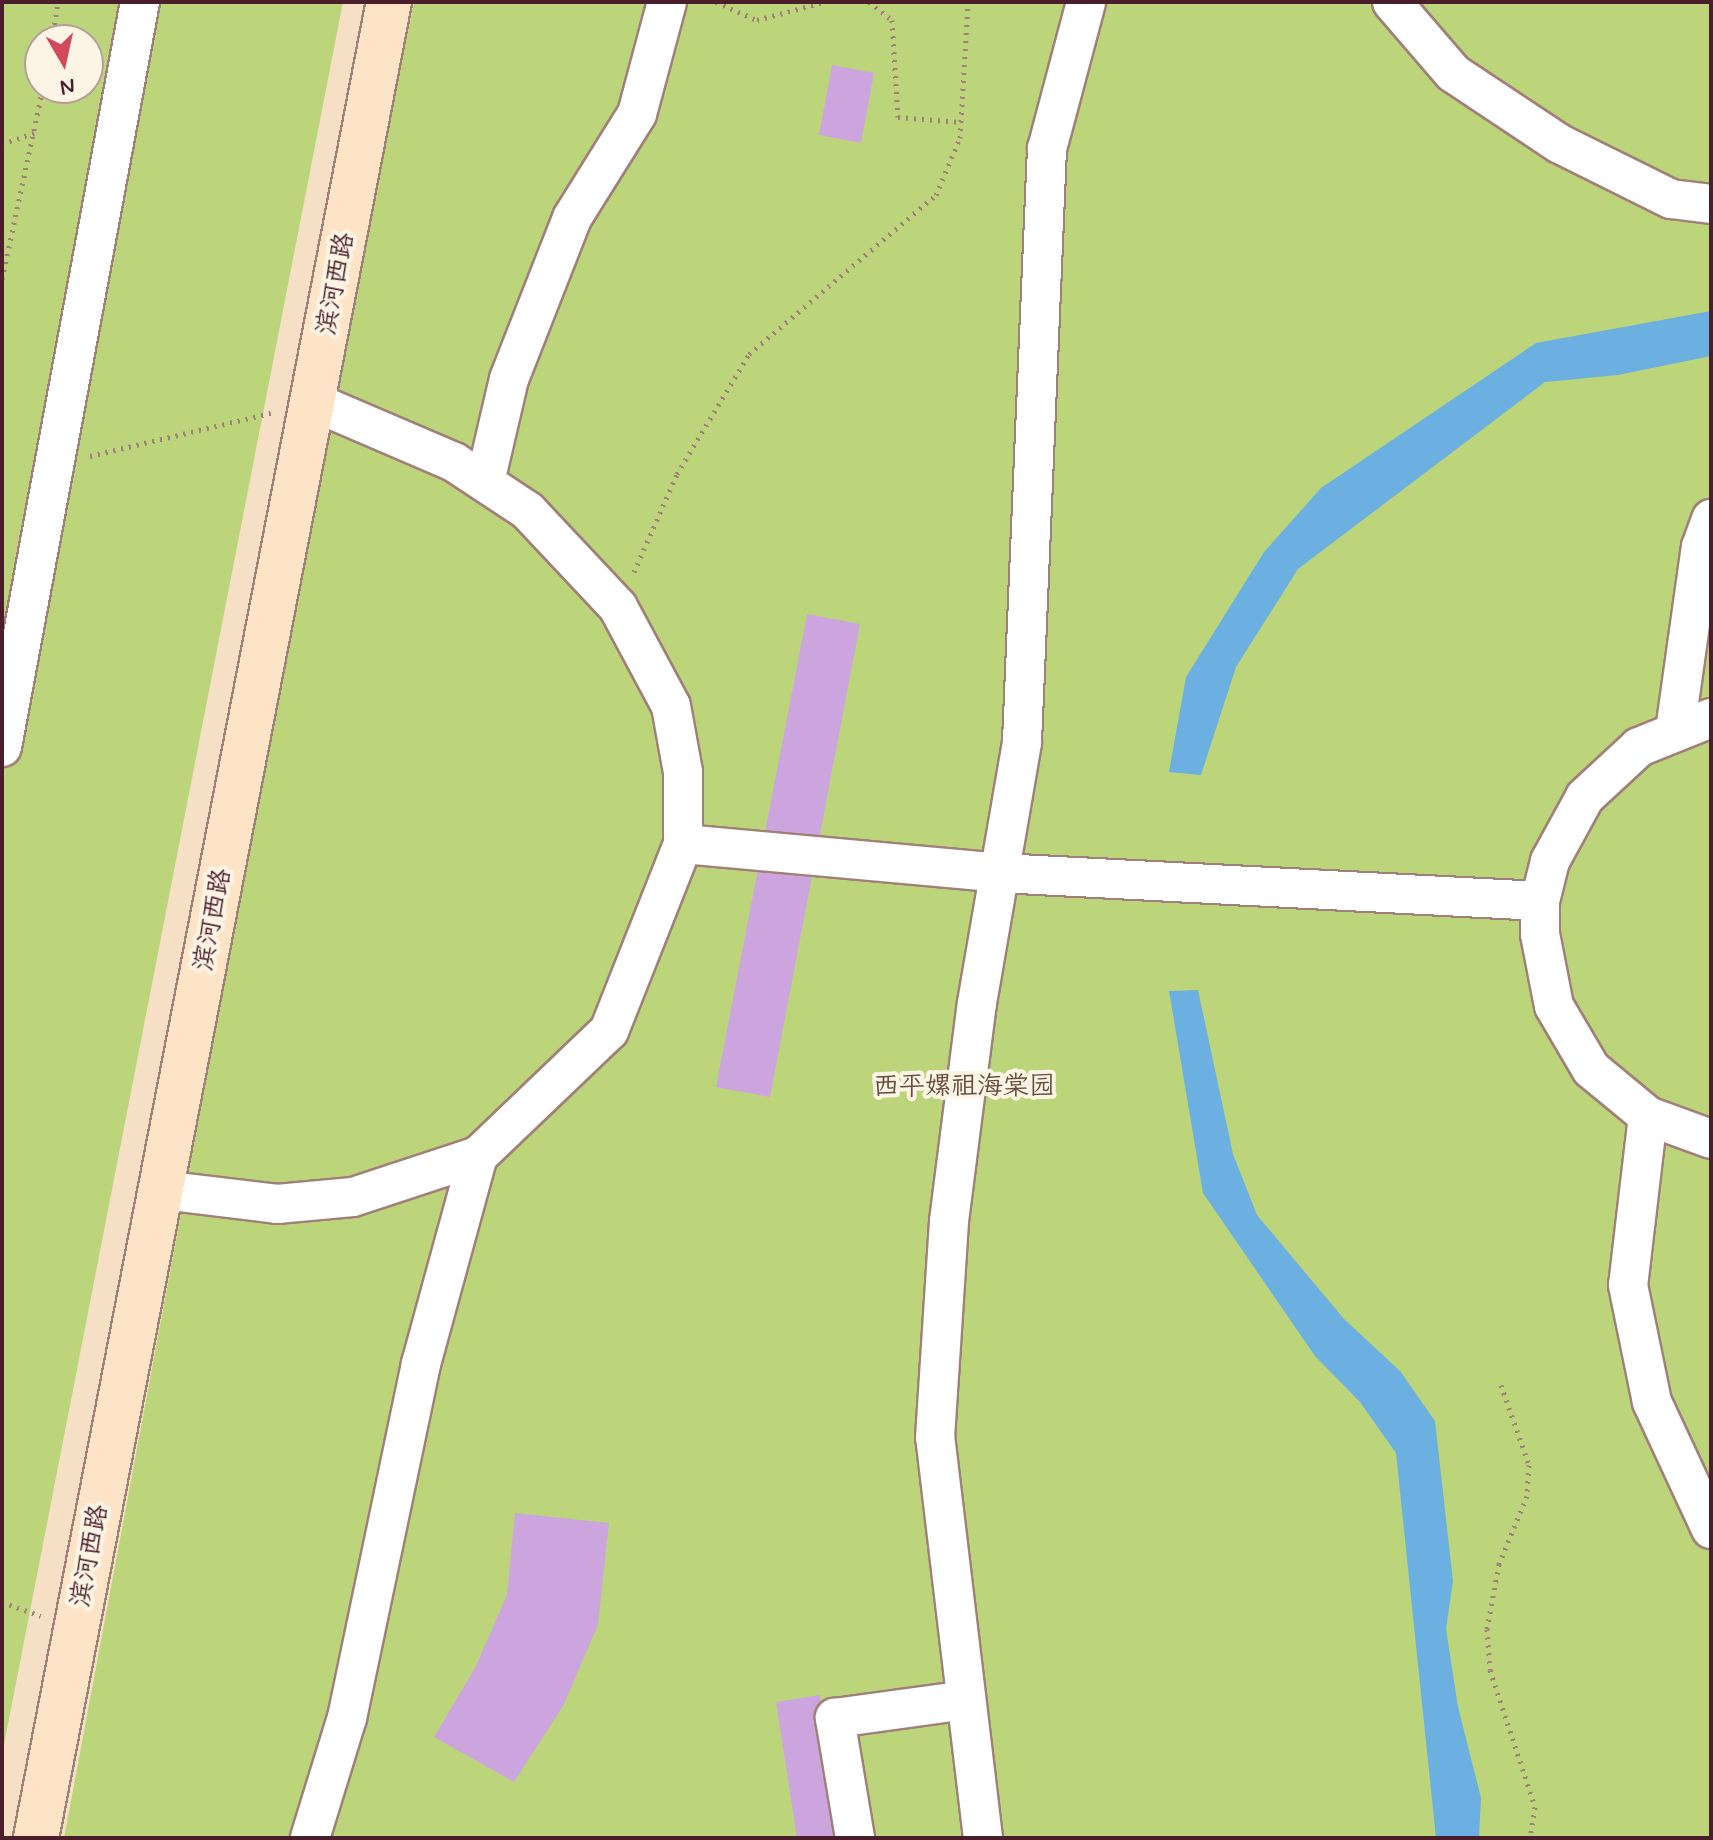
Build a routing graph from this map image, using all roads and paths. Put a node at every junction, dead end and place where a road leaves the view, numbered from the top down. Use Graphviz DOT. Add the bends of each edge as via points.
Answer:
graph roads {
  1 [pos="58,2"];
  2 [pos="140,2"];
  3 [pos="389,2"];
  4 [pos="667,2"];
  5 [pos="716,2"];
  6 [pos="824,2"];
  7 [pos="869,2"];
  8 [pos="968,2"];
  9 [pos="1086,2"];
  10 [pos="1392,2"];
  11 [pos="55,24"];
  12 [pos="40,104"];
  13 [pos="961,122"];
  14 [pos="35,133"];
  15 [pos="2,144"];
  16 [pos="1711,204"];
  17 [pos="2,279"];
  18 [pos="314,402"];
  19 [pos="55,464"];
  20 [pos="485,482"];
  21 [pos="1711,519"];
  22 [pos="618,607"];
  23 [pos="1711,718"];
  24 [pos="1675,731"];
  25 [pos="2,747"];
  26 [pos="683,844"];
  27 [pos="999,873"];
  28 [pos="1540,901"];
  29 [pos="1648,1116"];
  30 [pos="1711,1139"];
  31 [pos="478,1156"];
  32 [pos="162,1190"];
  33 [pos="1501,1385"];
  34 [pos="1711,1529"];
  35 [pos="966,1700"];
  36 [pos="36,1838"];
  37 [pos="310,1838"];
  38 [pos="855,1838"];
  39 [pos="983,1838"];
  40 [pos="1530,1838"];
  1 -- 11 [label="path"];
  2 -- 19 [label="street"];
  3 -- 18 [label="street, 滨河西路"];
  4 -- 20 [label="street" via="637,114 572,218 509,379"];
  5 -- 6 [label="path" via="757,20"];
  7 -- 13 [label="path" via="892,20 898,117"];
  8 -- 13 [label="path"];
  9 -- 27 [label="street" via="1047,149 1022,742"];
  10 -- 16 [label="street" via="1453,73 1560,144 1671,199"];
  12 -- 14 [label="path"];
  13 -- 22 [label="path" via="960,138 936,195 749,354 677,474"];
  14 -- 15 [label="path"];
  14 -- 17 [label="path"];
  18 -- 19 [label="path"];
  18 -- 20 [label="street" via="454,462"];
  18 -- 32 [label="street, 滨河西路"];
  19 -- 25 [label="street"];
  20 -- 22 [label="street" via="528,511"];
  21 -- 24 [label="street" via="1701,547"];
  22 -- 26 [label="street" via="671,706 683,772"];
  23 -- 24 [label="street"];
  24 -- 28 [label="street" via="1639,747 1585,797 1550,861"];
  26 -- 27 [label="street"];
  26 -- 31 [label="street" via="609,1031"];
  27 -- 28 [label="street"];
  27 -- 35 [label="street" via="949,1221 935,1438"];
  28 -- 29 [label="street" via="1540,934 1554,1006 1591,1069"];
  29 -- 30 [label="street"];
  29 -- 34 [label="street" via="1628,1285 1652,1402"];
  31 -- 32 [label="street" via="353,1197 277,1204"];
  31 -- 37 [label="street" via="421,1364 347,1718"];
  32 -- 36 [label="street, 滨河西路"];
  33 -- 40 [label="path" via="1529,1465 1527,1496 1499,1564 1487,1629 1490,1670 1535,1807"];
  35 -- 38 [label="street" via="835,1718"];
  35 -- 39 [label="street"];
}
